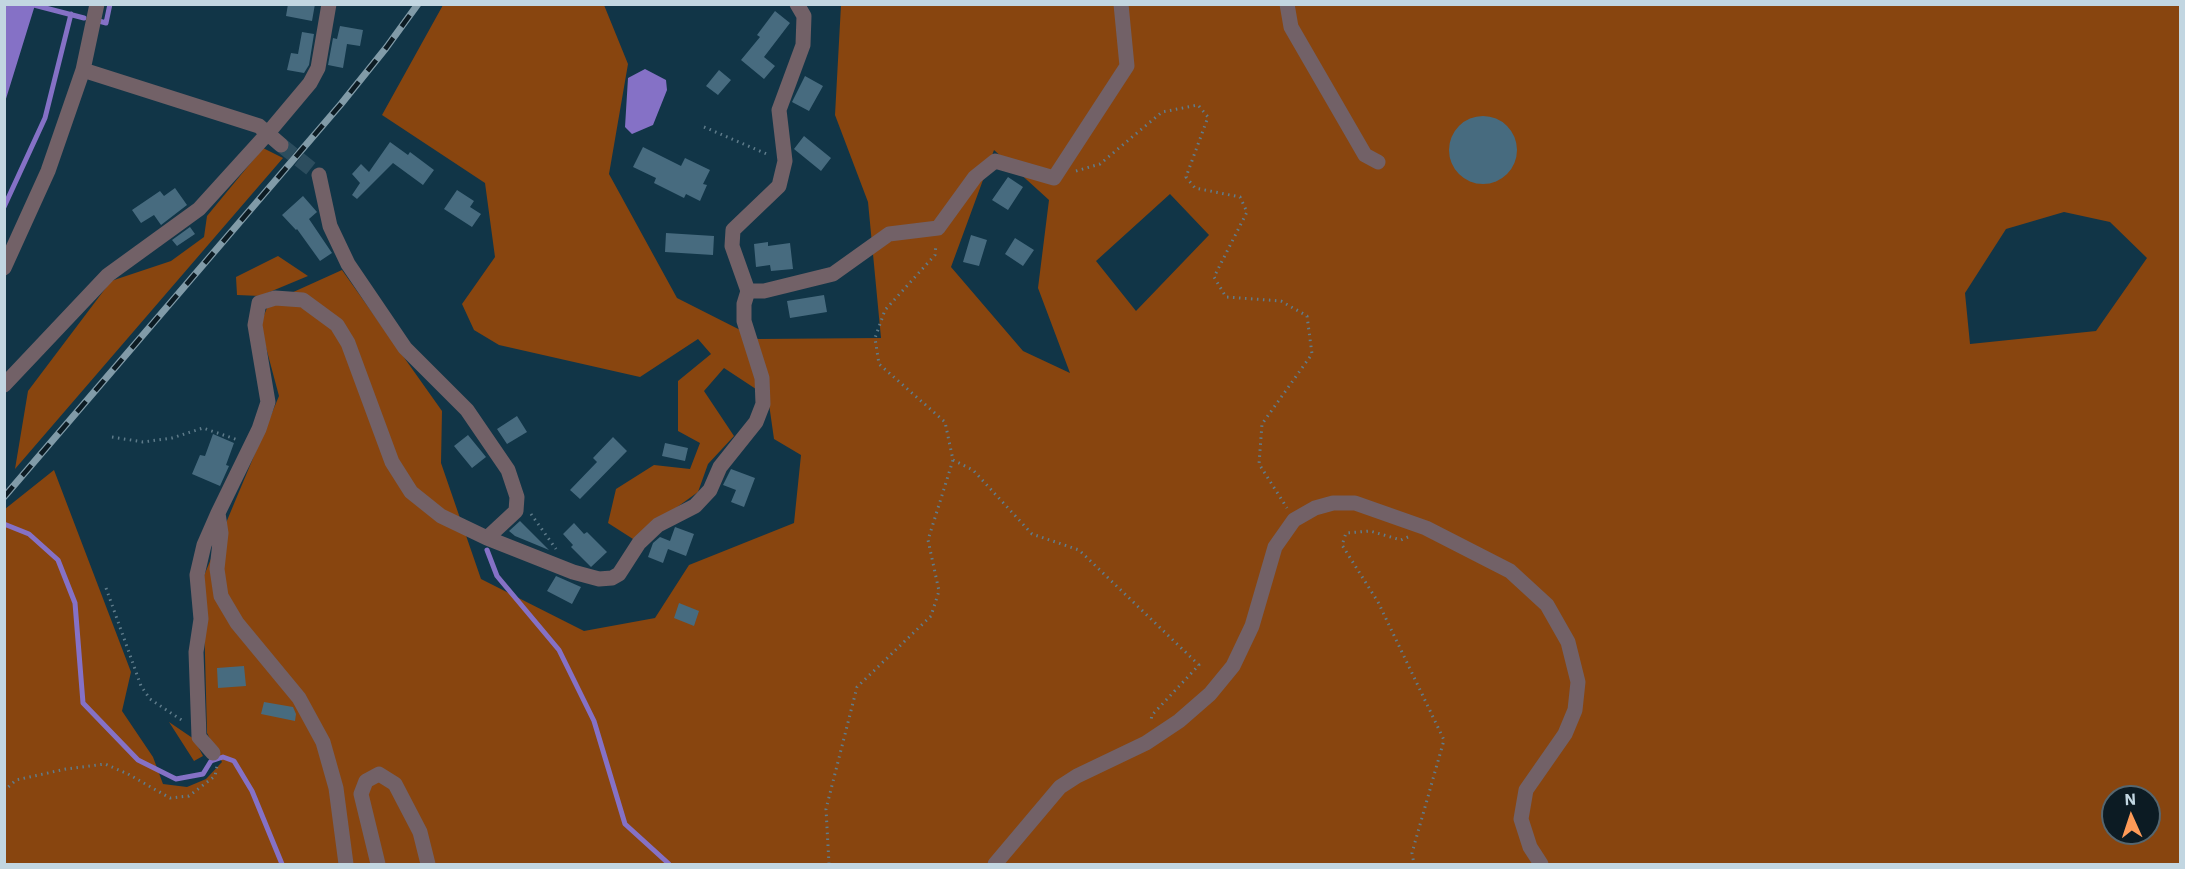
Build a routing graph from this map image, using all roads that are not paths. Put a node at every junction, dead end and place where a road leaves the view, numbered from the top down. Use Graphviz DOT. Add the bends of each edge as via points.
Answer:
graph roads {
  1 [pos="97,4"];
  2 [pos="329,4"];
  3 [pos="797,4"];
  4 [pos="1121,4"];
  5 [pos="1287,4"];
  6 [pos="83,70"];
  7 [pos="268,133"];
  8 [pos="281,145"];
  9 [pos="1378,162"];
  10 [pos="319,175"];
  11 [pos="4,268"];
  12 [pos="748,291"];
  13 [pos="4,385"];
  14 [pos="218,513"];
  15 [pos="488,538"];
  16 [pos="215,759"];
  17 [pos="345,864"];
  18 [pos="378,864"];
  19 [pos="428,864"];
  20 [pos="995,864"];
  21 [pos="1541,864"];
  1 -- 6 [label="street"];
  2 -- 7 [label="street" via="318,68"];
  3 -- 12 [label="street" via="804,16 803,45 779,110 784,161 779,186 733,230 732,246"];
  4 -- 12 [label="street" via="1126,66 1054,178 995,161 975,177 938,228 889,234 833,274 764,291"];
  5 -- 9 [label="street" via="1291,27 1365,155"];
  6 -- 7 [label="street" via="259,126"];
  6 -- 11 [label="street" via="48,171"];
  7 -- 8 [label="street"];
  7 -- 13 [label="street" via="199,208 108,275"];
  10 -- 15 [label="street" via="330,226 348,264 405,348 467,410 508,470 517,497 516,511"];
  12 -- 15 [label="street" via="744,321 762,378 763,404 756,422 695,506 658,525 612,578 573,572"];
  14 -- 15 [label="street" via="268,402 255,325 259,303 275,298 303,300 337,325 348,343 392,462 411,492 441,516"];
  14 -- 16 [label="street" via="197,575 201,619 196,652 199,736"];
  14 -- 17 [label="street" via="221,533 217,569 221,596 237,623 300,698 323,742 336,788"];
  18 -- 19 [label="street" via="361,794 366,781 379,774 395,784 420,832"];
  20 -- 21 [label="street" via="1060,787 1146,743 1210,694 1233,666 1252,626 1275,547 1294,520 1315,508 1355,503 1426,528 1510,571 1547,605 1568,642 1578,682 1575,710 1565,734 1526,790 1521,819 1530,847"];
}
